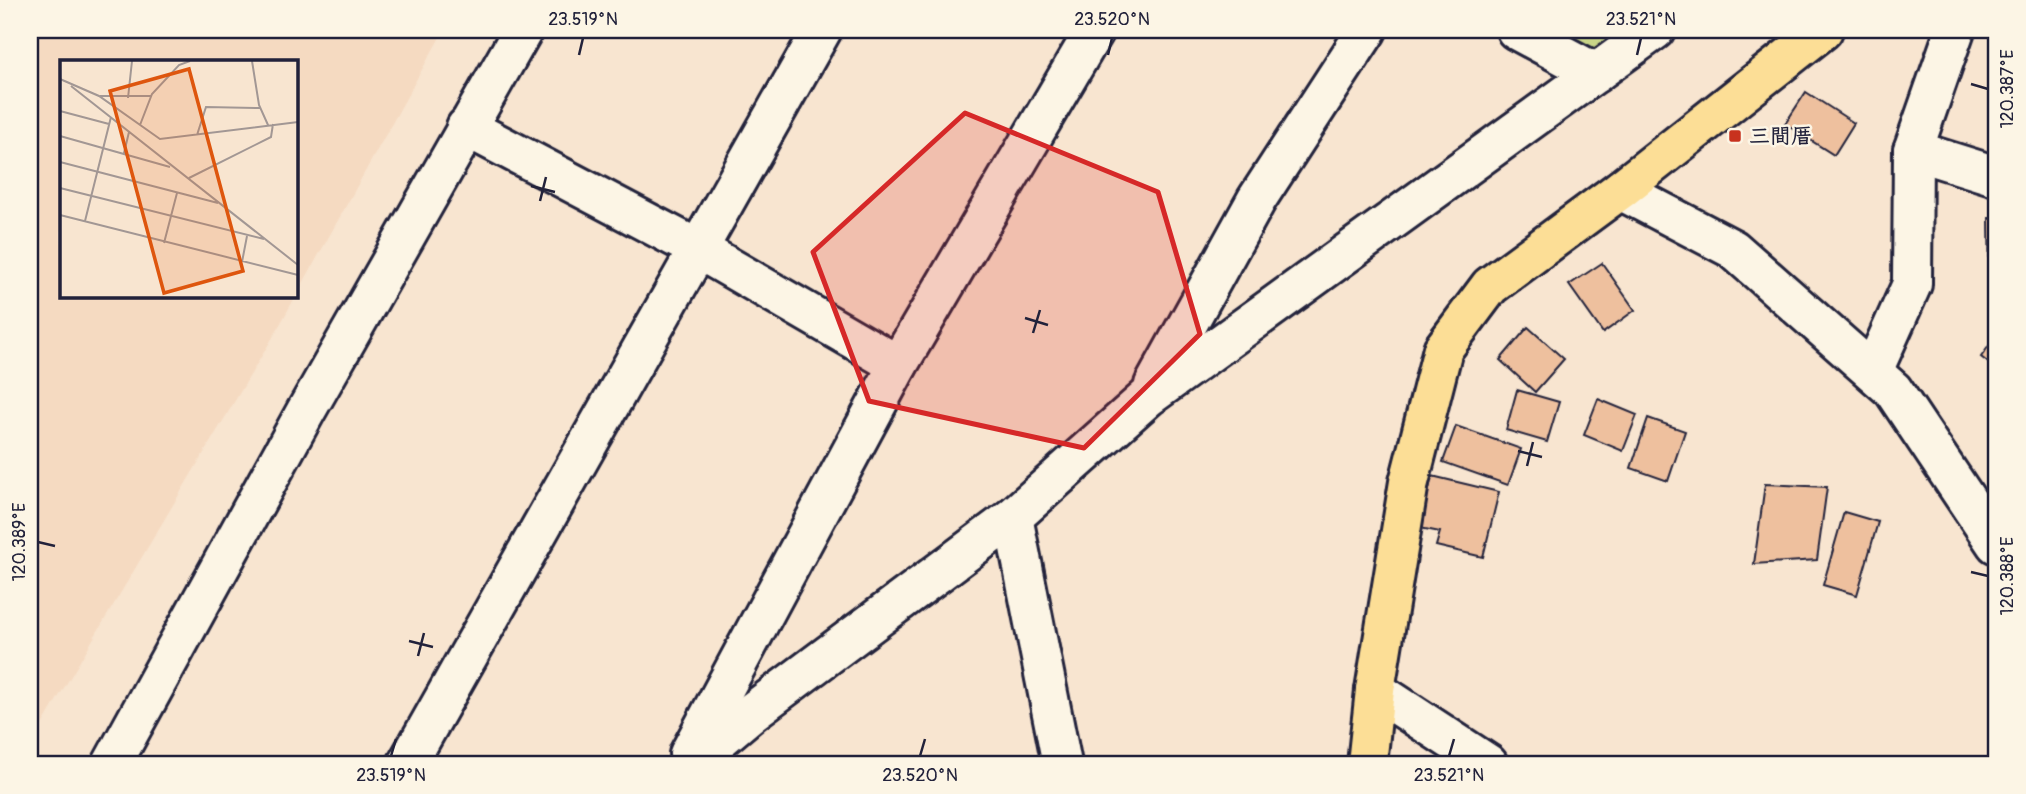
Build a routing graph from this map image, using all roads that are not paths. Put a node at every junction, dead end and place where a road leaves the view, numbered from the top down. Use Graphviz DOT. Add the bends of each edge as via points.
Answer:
graph roads {
  1 [pos="523,30"];
  2 [pos="822,30"];
  3 [pos="1095,30"];
  4 [pos="1367,30"];
  5 [pos="1516,30"];
  6 [pos="1655,30"];
  7 [pos="1823,30"];
  8 [pos="1955,30"];
  9 [pos="1596,73"];
  10 [pos="466,127"];
  11 [pos="1913,150"];
  12 [pos="1996,176"];
  13 [pos="1620,190"];
  14 [pos="696,248"];
  15 [pos="898,365"];
  16 [pos="1873,371"];
  17 [pos="1148,397"];
  18 [pos="1013,517"];
  19 [pos="1996,544"];
  20 [pos="1375,690"];
  21 [pos="112,764"];
  22 [pos="407,764"];
  23 [pos="684,764"];
  24 [pos="690,764"];
  25 [pos="1062,764"];
  26 [pos="1367,764"];
  27 [pos="1488,764"];
  1 -- 10 [label="street"];
  2 -- 14 [label="street"];
  3 -- 15 [label="street"];
  4 -- 17 [label="street" via="1257,199"];
  5 -- 9 [label="street"];
  6 -- 9 [label="street"];
  7 -- 13 [label="main road"];
  8 -- 11 [label="street"];
  9 -- 17 [label="street"];
  10 -- 14 [label="street"];
  10 -- 21 [label="street"];
  11 -- 12 [label="street"];
  11 -- 16 [label="street" via="1912,284"];
  13 -- 16 [label="street" via="1732,248"];
  13 -- 20 [label="main road" via="1490,286 1443,349 1409,482"];
  14 -- 15 [label="street"];
  14 -- 22 [label="street"];
  15 -- 23 [label="street"];
  16 -- 19 [label="street" via="1893,390"];
  17 -- 18 [label="street"];
  18 -- 24 [label="street" via="752,712"];
  18 -- 25 [label="street"];
  20 -- 26 [label="main road"];
  20 -- 27 [label="street"];
}
